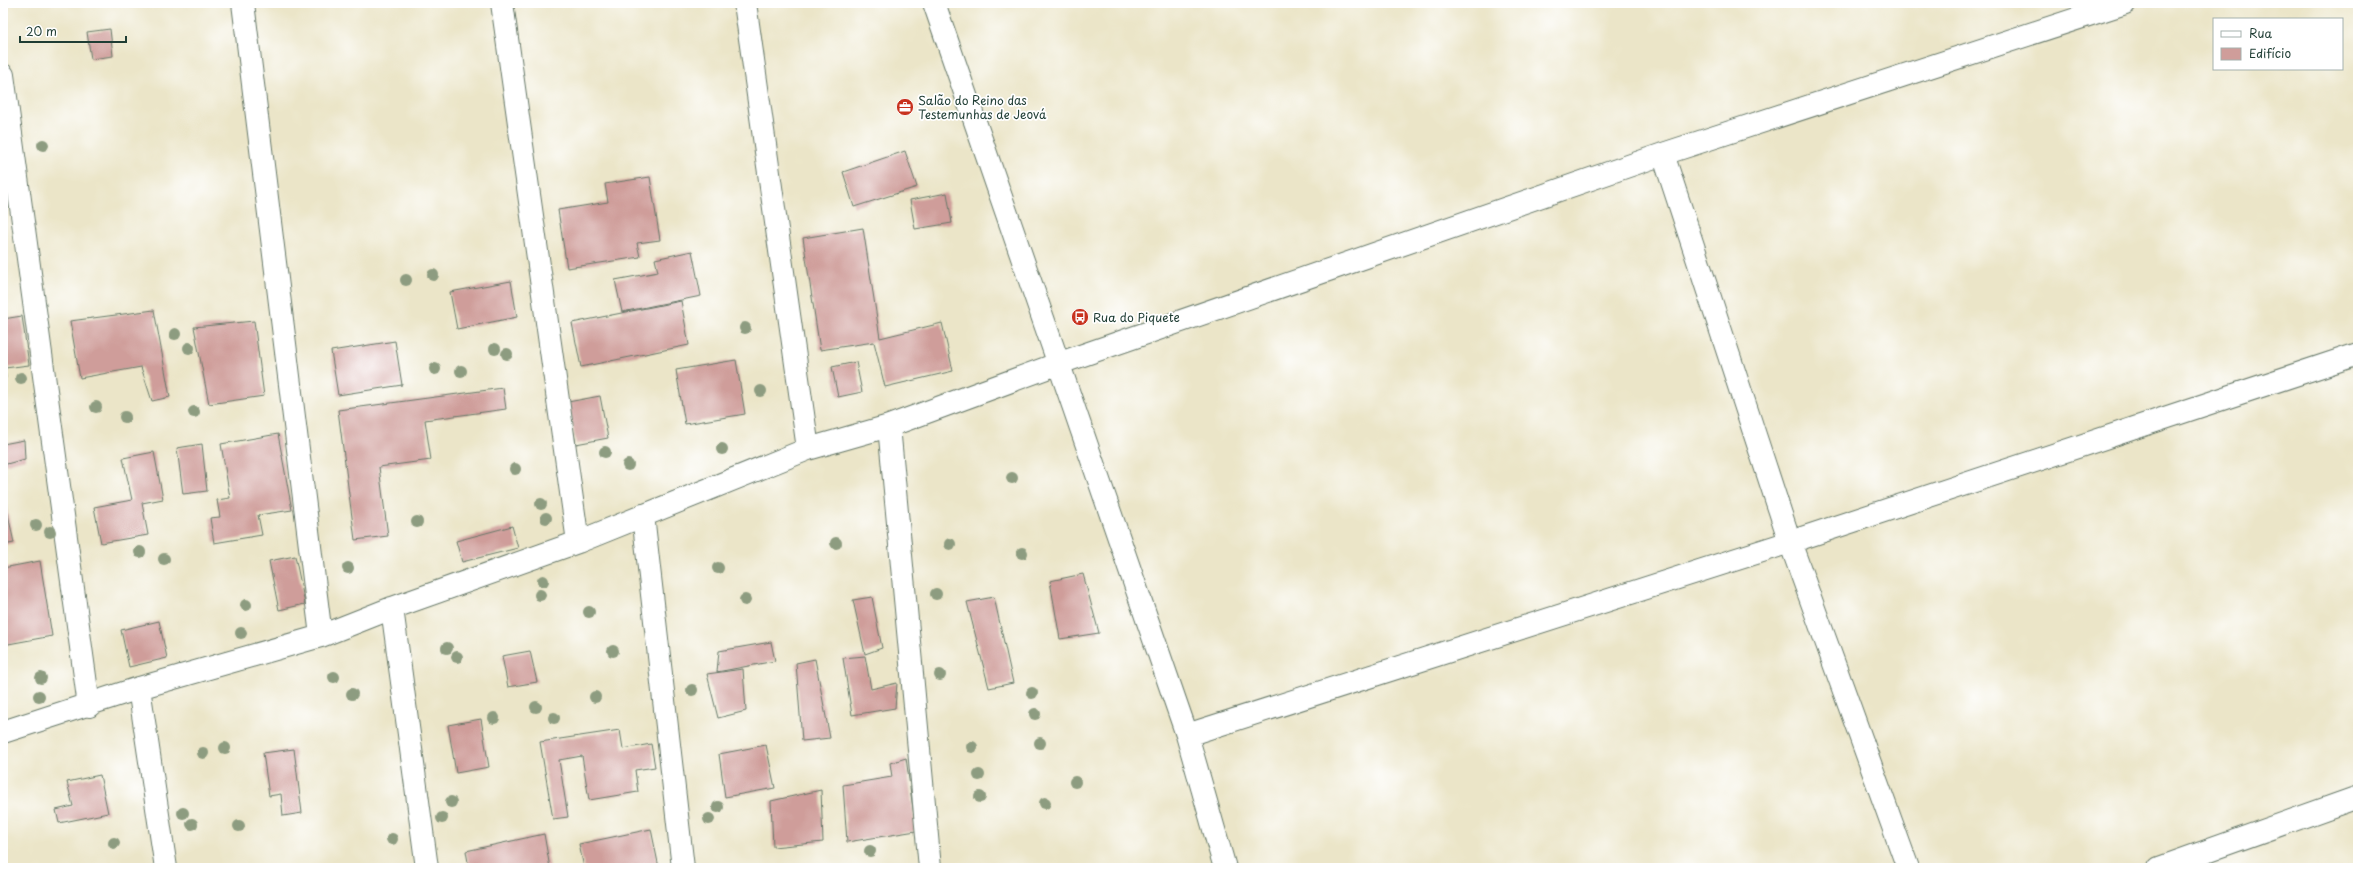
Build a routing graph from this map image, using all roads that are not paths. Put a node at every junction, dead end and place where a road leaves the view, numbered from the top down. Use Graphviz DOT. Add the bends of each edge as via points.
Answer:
graph roads {
  1 [pos="243,3"];
  2 [pos="502,3"];
  3 [pos="745,3"];
  4 [pos="934,3"];
  5 [pos="2125,3"];
  6 [pos="3,75"];
  7 [pos="1663,154"];
  8 [pos="2358,354"];
  9 [pos="1060,362"];
  10 [pos="889,426"];
  11 [pos="808,449"];
  12 [pos="643,515"];
  13 [pos="578,542"];
  14 [pos="1790,542"];
  15 [pos="392,608"];
  16 [pos="320,636"];
  17 [pos="139,688"];
  18 [pos="89,706"];
  19 [pos="3,732"];
  20 [pos="1187,735"];
  21 [pos="2358,797"];
  22 [pos="166,868"];
  23 [pos="427,868"];
  24 [pos="683,868"];
  25 [pos="930,868"];
  26 [pos="1225,868"];
  27 [pos="1908,868"];
  28 [pos="2159,868"];
  1 -- 16 [label="street"];
  2 -- 13 [label="street"];
  3 -- 11 [label="street"];
  4 -- 9 [label="street"];
  5 -- 7 [label="street"];
  6 -- 18 [label="street"];
  7 -- 9 [label="street"];
  7 -- 14 [label="street"];
  8 -- 14 [label="street"];
  9 -- 10 [label="street"];
  9 -- 20 [label="street"];
  10 -- 11 [label="street"];
  10 -- 25 [label="street"];
  11 -- 12 [label="street"];
  12 -- 13 [label="street"];
  12 -- 24 [label="street"];
  13 -- 15 [label="street"];
  14 -- 20 [label="street"];
  14 -- 27 [label="street"];
  15 -- 16 [label="street"];
  15 -- 23 [label="street"];
  16 -- 17 [label="street"];
  17 -- 18 [label="street"];
  17 -- 22 [label="street"];
  18 -- 19 [label="street"];
  20 -- 26 [label="street"];
  21 -- 28 [label="street"];
}
